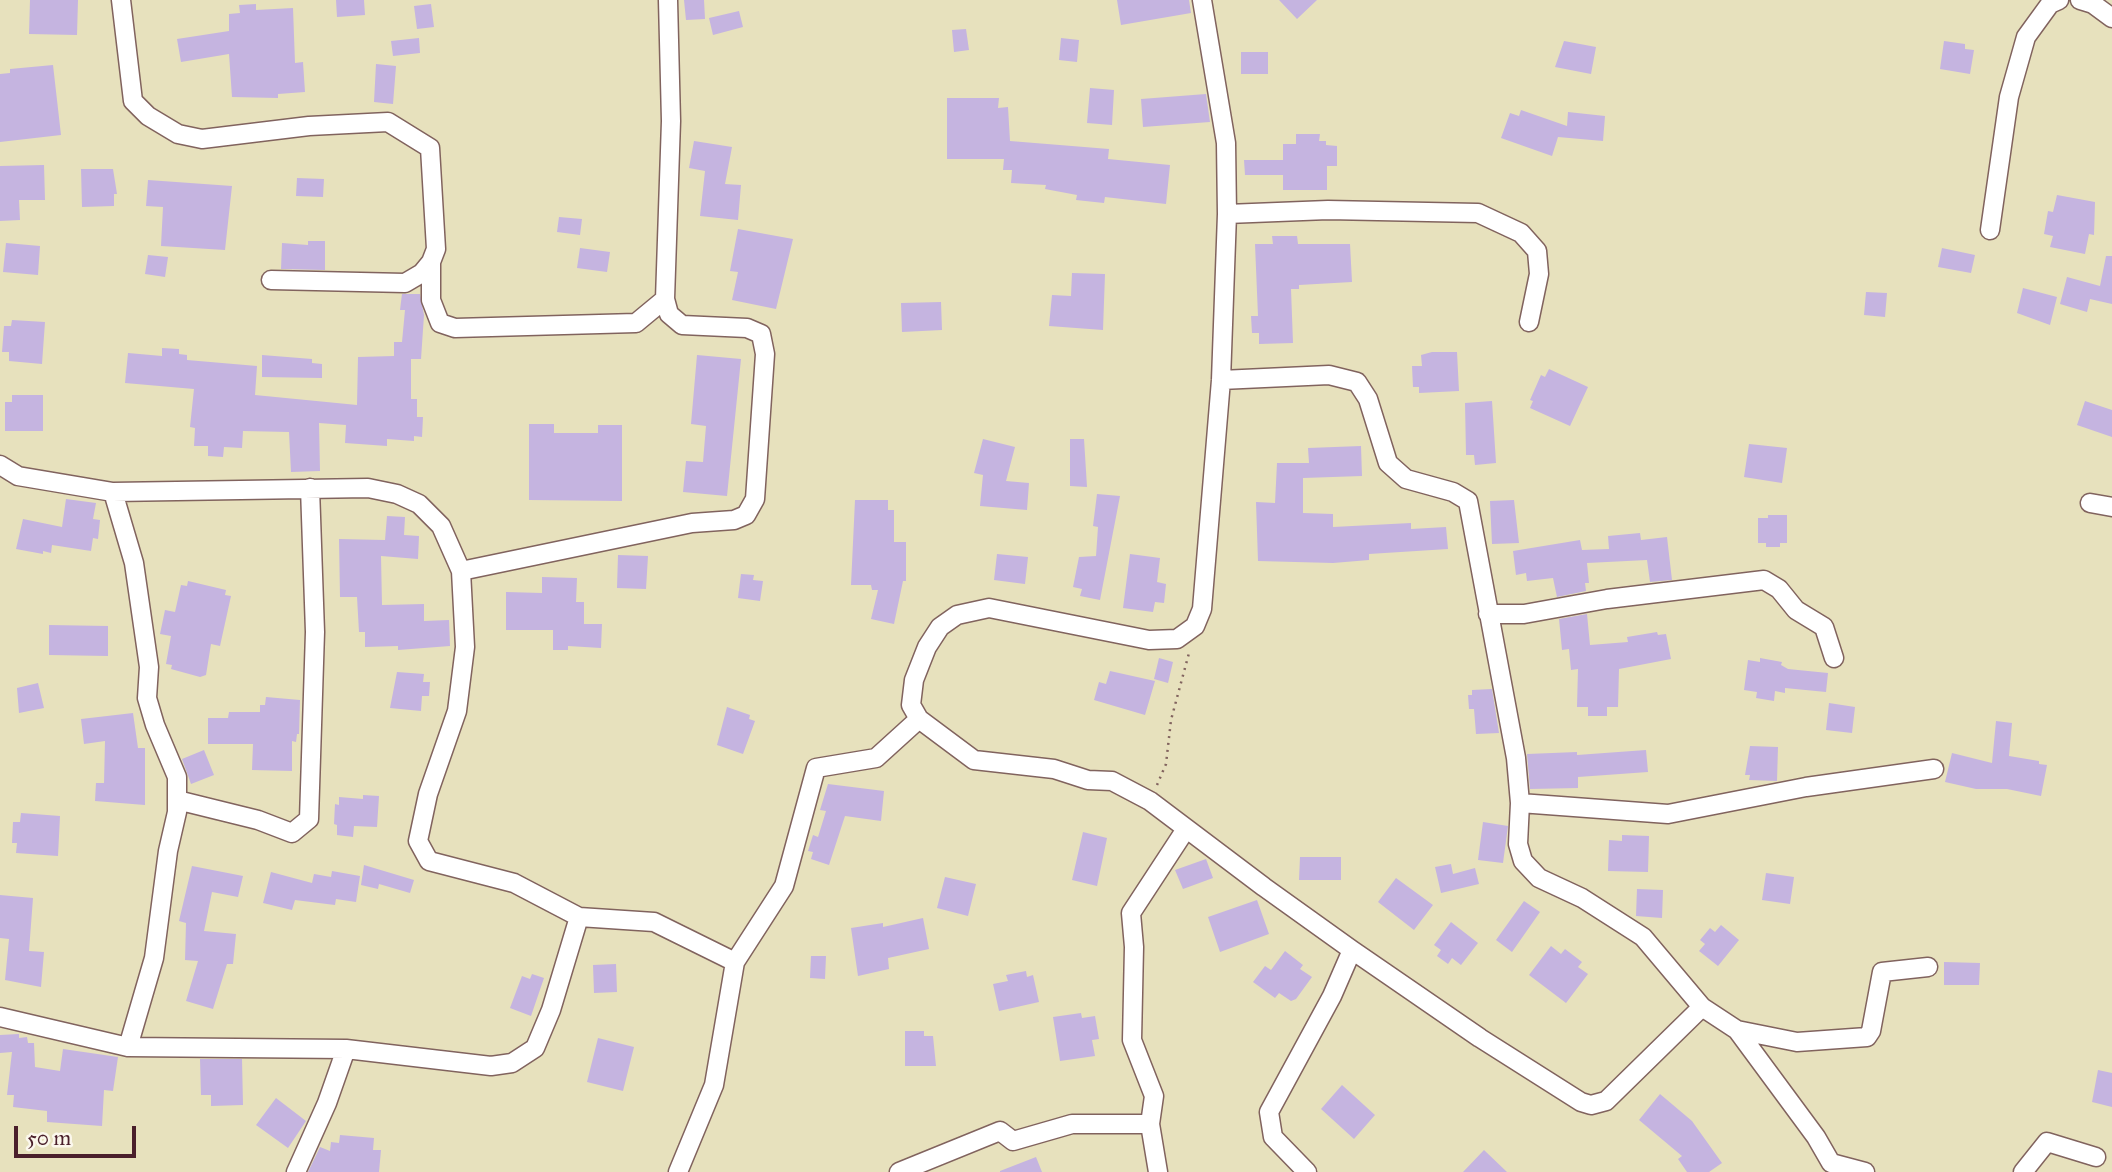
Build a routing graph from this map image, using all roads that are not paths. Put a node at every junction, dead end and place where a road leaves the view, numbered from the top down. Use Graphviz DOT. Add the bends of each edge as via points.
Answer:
graph roads {
  1 [pos="121,0"];
  2 [pos="668,0"];
  3 [pos="1202,0"];
  4 [pos="2060,0"];
  5 [pos="2080,0"];
  6 [pos="2112,18"];
  7 [pos="1227,214"];
  8 [pos="1990,230"];
  9 [pos="431,262"];
  10 [pos="271,280"];
  11 [pos="665,299"];
  12 [pos="1529,322"];
  13 [pos="1221,380"];
  14 [pos="0,465"];
  15 [pos="310,488"];
  16 [pos="113,492"];
  17 [pos="2090,503"];
  18 [pos="2112,507"];
  19 [pos="461,571"];
  20 [pos="1488,614"];
  21 [pos="1834,658"];
  22 [pos="919,719"];
  23 [pos="1934,769"];
  24 [pos="177,800"];
  25 [pos="1520,803"];
  26 [pos="1186,829"];
  27 [pos="579,917"];
  28 [pos="1352,950"];
  29 [pos="735,962"];
  30 [pos="1928,967"];
  31 [pos="1702,1007"];
  32 [pos="0,1017"];
  33 [pos="1737,1030"];
  34 [pos="128,1047"];
  35 [pos="346,1049"];
  36 [pos="1150,1124"];
  37 [pos="2096,1157"];
  38 [pos="1830,1168"];
  39 [pos="296,1172"];
  40 [pos="678,1172"];
  41 [pos="899,1172"];
  42 [pos="1158,1172"];
  43 [pos="1307,1172"];
  44 [pos="1865,1172"];
  45 [pos="2023,1172"];
  1 -- 9 [label="street" via="133,102 178,134 202,139 388,122 430,148 436,249"];
  2 -- 11 [label="street" via="671,121"];
  3 -- 7 [label="street" via="1226,143"];
  4 -- 8 [label="street" via="2050,4 2026,37 2009,97"];
  5 -- 6 [label="street"];
  7 -- 12 [label="street" via="1328,209 1478,213 1521,233 1537,251 1539,274"];
  7 -- 13 [label="street"];
  9 -- 10 [label="street" via="405,283"];
  9 -- 11 [label="street" via="431,300 440,323 455,328 636,323"];
  11 -- 19 [label="street" via="669,314 682,326 747,328 761,334 765,354 755,499 746,515"];
  13 -- 20 [label="street" via="1329,375 1357,382 1368,398 1388,463 1406,479 1468,501"];
  13 -- 22 [label="street" via="1202,609 1195,626 1177,639 1149,640 989,608 957,615 940,627 914,680 911,705"];
  14 -- 16 [label="street" via="18,476"];
  15 -- 16 [label="street"];
  15 -- 19 [label="street" via="369,488 419,504 442,526"];
  15 -- 24 [label="street" via="315,632 309,818 292,833"];
  16 -- 24 [label="street" via="134,563 149,667 148,698 177,778"];
  17 -- 18 [label="street"];
  19 -- 27 [label="street" via="465,648 457,711 428,794 418,841 429,861 514,883"];
  20 -- 21 [label="street" via="1524,614 1764,580 1779,589 1796,610 1824,627"];
  20 -- 25 [label="street" via="1516,758"];
  22 -- 26 [label="street" via="974,760 1112,781 1150,801"];
  22 -- 29 [label="street" via="876,758 816,768 784,886"];
  23 -- 25 [label="street" via="1807,786 1668,814"];
  24 -- 34 [label="street" via="154,958"];
  25 -- 31 [label="street" via="1518,844 1523,862 1539,878 1582,898 1643,937"];
  26 -- 28 [label="street"];
  26 -- 36 [label="street" via="1131,913 1135,958 1132,1040 1154,1096"];
  27 -- 29 [label="street" via="654,922"];
  27 -- 35 [label="street" via="535,1048 512,1063 491,1066"];
  28 -- 31 [label="street" via="1480,1038 1591,1105 1605,1101"];
  28 -- 43 [label="street" via="1269,1112 1273,1137"];
  29 -- 40 [label="street" via="714,1085"];
  30 -- 33 [label="street" via="1882,972 1867,1037 1797,1042"];
  31 -- 33 [label="street"];
  32 -- 34 [label="street"];
  33 -- 38 [label="street" via="1816,1137"];
  34 -- 35 [label="street"];
  35 -- 39 [label="street"];
  36 -- 41 [label="street" via="1072,1124 1013,1141 1000,1131"];
  36 -- 42 [label="street"];
  37 -- 45 [label="street" via="2048,1142"];
  38 -- 44 [label="street"];
}
